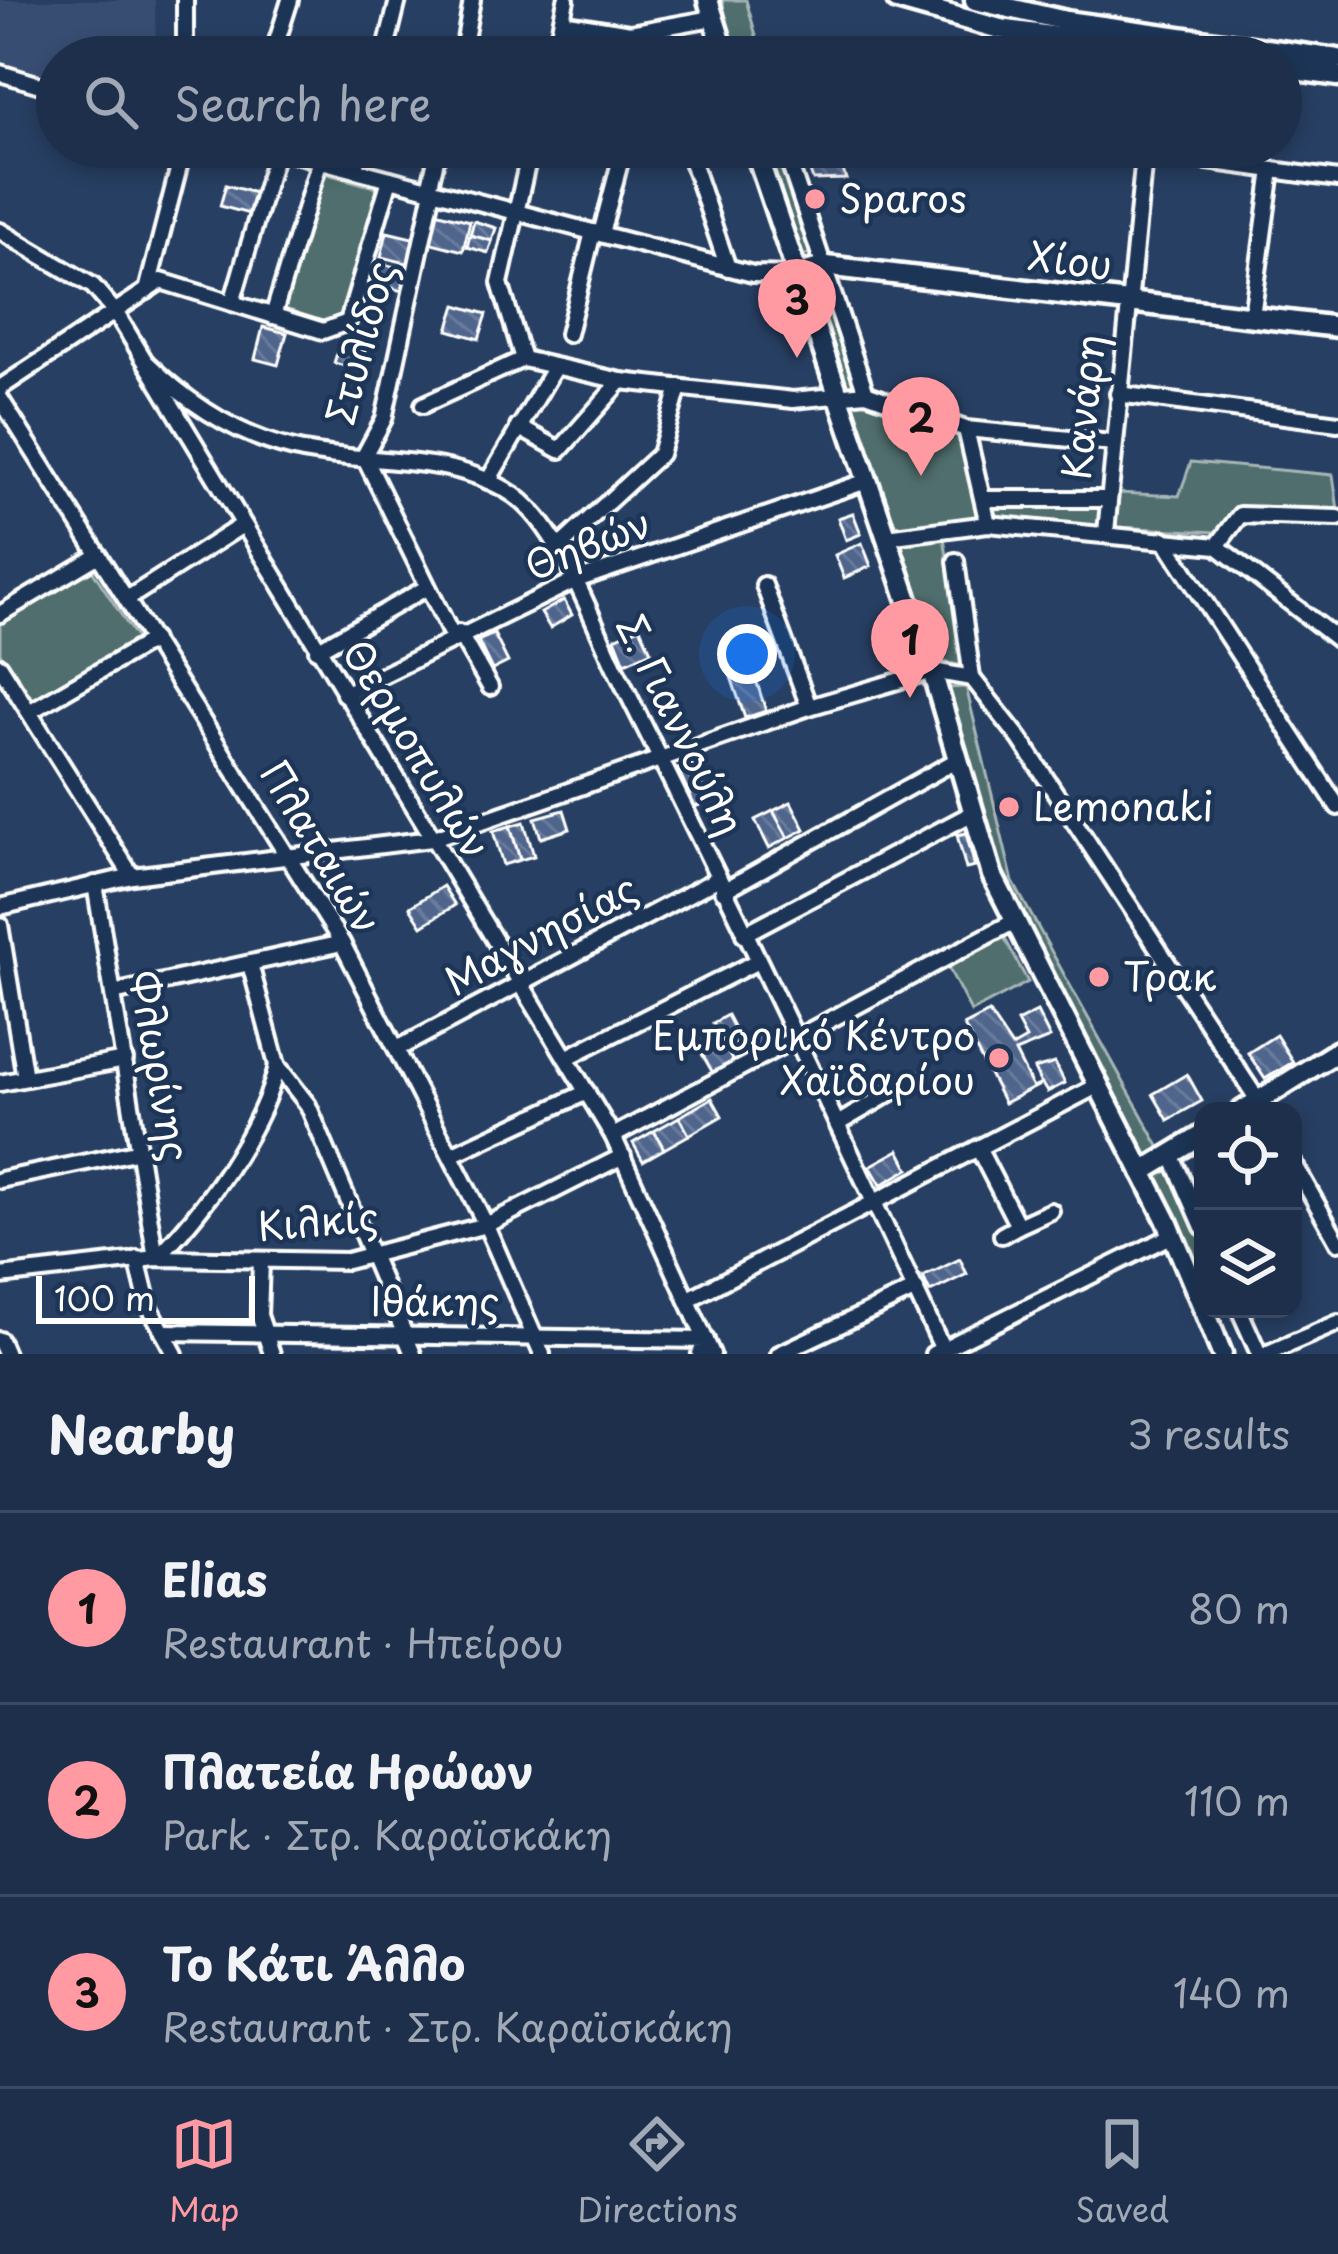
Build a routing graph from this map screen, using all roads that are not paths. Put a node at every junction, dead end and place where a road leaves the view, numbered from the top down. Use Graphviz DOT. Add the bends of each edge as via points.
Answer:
graph roads {
  1 [pos="184,0"];
  2 [pos="290,0"];
  3 [pos="398,0"];
  4 [pos="472,0"];
  5 [pos="566,0"];
  6 [pos="897,0"];
  7 [pos="975,0"];
  8 [pos="711,6"];
  9 [pos="562,22"];
  10 [pos="185,36"];
  11 [pos="279,36"];
  12 [pos="389,36"];
  13 [pos="466,36"];
  14 [pos="559,36"];
  15 [pos="720,36"];
  16 [pos="1045,36"];
  17 [pos="1173,36"];
  18 [pos="1302,54"];
  19 [pos="1338,59"];
  20 [pos="1302,71"];
  21 [pos="0,73"];
  22 [pos="1338,76"];
  23 [pos="36,84"];
  24 [pos="179,168"];
  25 [pos="268,168"];
  26 [pos="318,168"];
  27 [pos="351,168"];
  28 [pos="435,168"];
  29 [pos="526,168"];
  30 [pos="617,168"];
  31 [pos="694,168"];
  32 [pos="761,168"];
  33 [pos="791,168"];
  34 [pos="1142,168"];
  35 [pos="1259,168"];
  36 [pos="355,169"];
  37 [pos="1272,170"];
  38 [pos="1338,178"];
  39 [pos="390,179"];
  40 [pos="431,189"];
  41 [pos="515,212"];
  42 [pos="0,231"];
  43 [pos="597,233"];
  44 [pos="826,266"];
  45 [pos="728,268"];
  46 [pos="796,275"];
  47 [pos="147,291"];
  48 [pos="1129,301"];
  49 [pos="232,303"];
  50 [pos="116,313"];
  51 [pos="273,316"];
  52 [pos="1252,316"];
  53 [pos="1338,327"];
  54 [pos="568,334"];
  55 [pos="523,359"];
  56 [pos="147,364"];
  57 [pos="554,370"];
  58 [pos="621,381"];
  59 [pos="680,387"];
  60 [pos="0,388"];
  61 [pos="866,392"];
  62 [pos="1118,394"];
  63 [pos="837,396"];
  64 [pos="0,398"];
  65 [pos="423,405"];
  66 [pos="1338,423"];
  67 [pos="518,427"];
  68 [pos="966,428"];
  69 [pos="1112,443"];
  70 [pos="364,456"];
  71 [pos="488,481"];
  72 [pos="867,481"];
  73 [pos="1107,499"];
  74 [pos="983,500"];
  75 [pos="1338,518"];
  76 [pos="988,524"];
  77 [pos="241,526"];
  78 [pos="1106,532"];
  79 [pos="887,537"];
  80 [pos="1164,539"];
  81 [pos="1217,546"];
  82 [pos="556,550"];
  83 [pos="99,555"];
  84 [pos="956,561"];
  85 [pos="574,581"];
  86 [pos="764,585"];
  87 [pos="426,588"];
  88 [pos="127,599"];
  89 [pos="0,614"];
  90 [pos="456,635"];
  91 [pos="153,640"];
  92 [pos="1338,640"];
  93 [pos="317,650"];
  94 [pos="0,666"];
  95 [pos="932,670"];
  96 [pos="972,678"];
  97 [pos="490,687"];
  98 [pos="344,694"];
  99 [pos="809,707"];
  100 [pos="29,712"];
  101 [pos="957,760"];
  102 [pos="664,761"];
  103 [pos="1338,807"];
  104 [pos="971,814"];
  105 [pos="431,839"];
  106 [pos="289,856"];
  107 [pos="132,876"];
  108 [pos="94,884"];
  109 [pos="720,885"];
  110 [pos="0,908"];
  111 [pos="1013,922"];
  112 [pos="0,925"];
  113 [pos="744,934"];
  114 [pos="342,944"];
  115 [pos="758,961"];
  116 [pos="250,964"];
  117 [pos="521,984"];
  118 [pos="113,993"];
  119 [pos="798,1041"];
  120 [pos="397,1049"];
  121 [pos="1338,1051"];
  122 [pos="566,1058"];
  123 [pos="125,1060"];
  124 [pos="277,1064"];
  125 [pos="26,1078"];
  126 [pos="913,1080"];
  127 [pos="0,1083"];
  128 [pos="1096,1086"];
  129 [pos="587,1092"];
  130 [pos="1252,1102"];
  131 [pos="1262,1102"];
  132 [pos="838,1123"];
  133 [pos="613,1136"];
  134 [pos="1194,1140"];
  135 [pos="978,1148"];
  136 [pos="140,1151"];
  137 [pos="1171,1154"];
  138 [pos="452,1155"];
  139 [pos="623,1156"];
  140 [pos="1142,1172"];
  141 [pos="1302,1178"];
  142 [pos="0,1180"];
  143 [pos="874,1199"];
  144 [pos="1196,1210"];
  145 [pos="1051,1211"];
  146 [pos="486,1226"];
  147 [pos="1018,1226"];
  148 [pos="1002,1234"];
  149 [pos="1173,1235"];
  150 [pos="1338,1242"];
  151 [pos="375,1256"];
  152 [pos="156,1258"];
  153 [pos="136,1259"];
  154 [pos="261,1262"];
  155 [pos="0,1276"];
  156 [pos="1194,1286"];
  157 [pos="916,1289"];
  158 [pos="689,1299"];
  159 [pos="1207,1318"];
  160 [pos="1244,1318"];
  161 [pos="1338,1323"];
  162 [pos="262,1330"];
  163 [pos="164,1332"];
  164 [pos="533,1335"];
  165 [pos="406,1337"];
  166 [pos="0,1340"];
  167 [pos="706,1349"];
  168 [pos="940,1352"];
  169 [pos="6,1354"];
  170 [pos="175,1354"];
  171 [pos="272,1354"];
  172 [pos="413,1354"];
  173 [pos="542,1354"];
  174 [pos="779,1354"];
  175 [pos="1222,1354"];
  176 [pos="1262,1354"];
  1 -- 10 [label="street"];
  2 -- 11 [label="street"];
  3 -- 12 [label="street"];
  4 -- 13 [label="street"];
  5 -- 9 [label="street"];
  6 -- 16 [label="main road"];
  7 -- 17 [label="main road"];
  8 -- 9 [label="street" via="630,34"];
  8 -- 15 [label="main road"];
  9 -- 14 [label="street"];
  18 -- 19 [label="main road"];
  20 -- 22 [label="main road"];
  21 -- 23 [label="street"];
  24 -- 47 [label="street"];
  25 -- 49 [label="street"];
  26 -- 51 [label="street"];
  27 -- 36 [label="street"];
  28 -- 40 [label="street, Στυλίδος"];
  29 -- 41 [label="street"];
  30 -- 43 [label="street"];
  31 -- 45 [label="street"];
  32 -- 46 [label="main road"];
  33 -- 44 [label="street"];
  34 -- 48 [label="street, Κανάρη"];
  35 -- 37 [label="street"];
  36 -- 39 [label="street"];
  37 -- 38 [label="street"];
  37 -- 52 [label="street"];
  39 -- 40 [label="street"];
  39 -- 51 [label="street" via="348,322 323,331"];
  40 -- 41 [label="street"];
  40 -- 70 [label="street, Στυλίδος" via="384,419"];
  41 -- 43 [label="street"];
  41 -- 55 [label="street" via="500,283"];
  42 -- 50 [label="street, Θερμοπυλών" via="93,286"];
  43 -- 45 [label="street"];
  43 -- 54 [label="street"];
  44 -- 46 [label="main road, Χίου"];
  44 -- 48 [label="main road, Χίου"];
  44 -- 61 [label="street"];
  45 -- 46 [label="street"];
  46 -- 63 [label="main road"];
  47 -- 49 [label="street" via="161,281"];
  47 -- 50 [label="street"];
  48 -- 52 [label="main road, Χίου"];
  48 -- 62 [label="street, Κανάρη"];
  49 -- 51 [label="street"];
  50 -- 56 [label="street, Θερμοπυλών"];
  50 -- 60 [label="street"];
  52 -- 53 [label="main road, Χίου"];
  55 -- 57 [label="street"];
  55 -- 65 [label="street"];
  56 -- 70 [label="street, Σ. Γιαννούλη" via="242,433 296,450"];
  56 -- 77 [label="street, Θερμοπυλών"];
  57 -- 58 [label="street"];
  57 -- 67 [label="street"];
  58 -- 59 [label="street"];
  58 -- 67 [label="street" via="560,450"];
  59 -- 63 [label="street" via="793,400"];
  59 -- 82 [label="street" via="661,454"];
  61 -- 63 [label="street"];
  61 -- 68 [label="street"];
  62 -- 66 [label="street"];
  62 -- 69 [label="street, Κανάρη"];
  63 -- 72 [label="main road"];
  64 -- 83 [label="street, Πλαταιών"];
  67 -- 71 [label="street"];
  68 -- 69 [label="street"];
  68 -- 74 [label="street"];
  69 -- 73 [label="street, Κανάρη"];
  70 -- 71 [label="street, Σ. Γιαννούλη"];
  70 -- 87 [label="street, Στυλίδος"];
  71 -- 82 [label="street, Σ. Γιαννούλη" via="536,516"];
  72 -- 79 [label="main road"];
  72 -- 85 [label="street, Θηβών"];
  73 -- 74 [label="street"];
  73 -- 78 [label="street, Κανάρη"];
  74 -- 76 [label="street"];
  75 -- 81 [label="street" via="1240,515"];
  76 -- 78 [label="street"];
  76 -- 79 [label="street"];
  77 -- 88 [label="street"];
  77 -- 93 [label="street, Θερμοπυλών"];
  78 -- 80 [label="street"];
  79 -- 95 [label="main road"];
  80 -- 81 [label="street"];
  80 -- 103 [label="street"];
  81 -- 92 [label="street"];
  82 -- 85 [label="street, Σ. Γιαννούλη"];
  83 -- 88 [label="street, Πλαταιών"];
  83 -- 89 [label="street"];
  84 -- 96 [label="street"];
  85 -- 90 [label="street, Θηβών"];
  85 -- 102 [label="street, Σ. Γιαννούλη"];
  86 -- 99 [label="street"];
  87 -- 90 [label="street, Στυλίδος"];
  87 -- 93 [label="street"];
  88 -- 91 [label="street, Πλαταιών"];
  90 -- 97 [label="street, Στυλίδος"];
  90 -- 98 [label="street, Θηβών"];
  91 -- 100 [label="street"];
  91 -- 106 [label="street, Πλαταιών"];
  93 -- 98 [label="street, Θερμοπυλών"];
  94 -- 100 [label="street"];
  95 -- 96 [label="street"];
  95 -- 99 [label="street"];
  95 -- 101 [label="main road"];
  96 -- 130 [label="street" via="1020,739"];
  98 -- 105 [label="street, Θερμοπυλών"];
  99 -- 102 [label="street"];
  100 -- 107 [label="street"];
  101 -- 104 [label="main road"];
  101 -- 109 [label="street, Μαγνησίας"];
  102 -- 105 [label="street"];
  102 -- 109 [label="street, Σ. Γιαννούλη"];
  104 -- 111 [label="main road"];
  104 -- 113 [label="street"];
  105 -- 106 [label="street"];
  105 -- 117 [label="street, Θερμοπυλών"];
  106 -- 107 [label="street"];
  106 -- 114 [label="street, Πλαταιών"];
  107 -- 108 [label="street"];
  108 -- 110 [label="street"];
  108 -- 118 [label="street, Φλωρίνης"];
  109 -- 113 [label="street, Σ. Γιαννούλη"];
  109 -- 117 [label="street, Μαγνησίας"];
  111 -- 119 [label="street"];
  111 -- 128 [label="main road"];
  112 -- 125 [label="street"];
  113 -- 115 [label="street, Σ. Γιαννούλη"];
  114 -- 116 [label="street"];
  114 -- 120 [label="street, Πλαταιών"];
  115 -- 119 [label="street, Σ. Γιαννούλη"];
  115 -- 122 [label="street"];
  116 -- 118 [label="street"];
  116 -- 124 [label="street"];
  117 -- 120 [label="street, Μαγνησίας"];
  117 -- 122 [label="street, Θερμοπυλών"];
  118 -- 123 [label="street, Φλωρίνης"];
  119 -- 132 [label="street, Σ. Γιαννούλη"];
  119 -- 133 [label="street"];
  120 -- 138 [label="street, Πλαταιών"];
  121 -- 131 [label="main road"];
  122 -- 129 [label="street, Θερμοπυλών"];
  123 -- 125 [label="street"];
  123 -- 136 [label="street, Φλωρίνης"];
  124 -- 151 [label="street" via="308,1105"];
  124 -- 152 [label="street" via="260,1114"];
  125 -- 127 [label="street"];
  126 -- 132 [label="street"];
  128 -- 135 [label="street"];
  128 -- 140 [label="main road"];
  129 -- 133 [label="street, Θερμοπυλών"];
  129 -- 138 [label="street"];
  132 -- 143 [label="street, Σ. Γιαννούλη"];
  133 -- 139 [label="street, Θερμοπυλών"];
  134 -- 137 [label="main road"];
  135 -- 143 [label="street"];
  135 -- 147 [label="street"];
  136 -- 142 [label="street"];
  136 -- 152 [label="street, Φλωρίνης"];
  137 -- 140 [label="main road"];
  137 -- 144 [label="street"];
  138 -- 146 [label="street, Πλαταιών"];
  139 -- 146 [label="street, Κιλκίς"];
  139 -- 158 [label="street, Θερμοπυλών"];
  140 -- 149 [label="main road"];
  141 -- 150 [label="street"];
  143 -- 157 [label="street, Σ. Γιαννούλη"];
  143 -- 158 [label="street"];
  145 -- 147 [label="street"];
  146 -- 151 [label="street, Κιλκίς"];
  146 -- 164 [label="street, Πλαταιών"];
  147 -- 148 [label="street"];
  149 -- 156 [label="main road"];
  149 -- 168 [label="street"];
  151 -- 154 [label="street, Κιλκίς"];
  151 -- 165 [label="street"];
  152 -- 153 [label="street, Κιλκίς"];
  152 -- 154 [label="street, Κιλκίς"];
  153 -- 155 [label="street, Κιλκίς"];
  153 -- 163 [label="street"];
  154 -- 162 [label="street"];
  157 -- 168 [label="street, Σ. Γιαννούλη"];
  157 -- 174 [label="street"];
  158 -- 167 [label="street, Θερμοπυλών"];
  159 -- 175 [label="main road"];
  160 -- 176 [label="street"];
  161 -- 176 [label="street"];
  162 -- 163 [label="street, Ιθάκης"];
  162 -- 165 [label="street, Ιθάκης"];
  162 -- 171 [label="street"];
  163 -- 170 [label="street"];
  164 -- 165 [label="street, Ιθάκης"];
  164 -- 167 [label="street, Ιθάκης"];
  164 -- 173 [label="street, Πλαταιών"];
  165 -- 172 [label="street"];
  166 -- 169 [label="street"];
}
